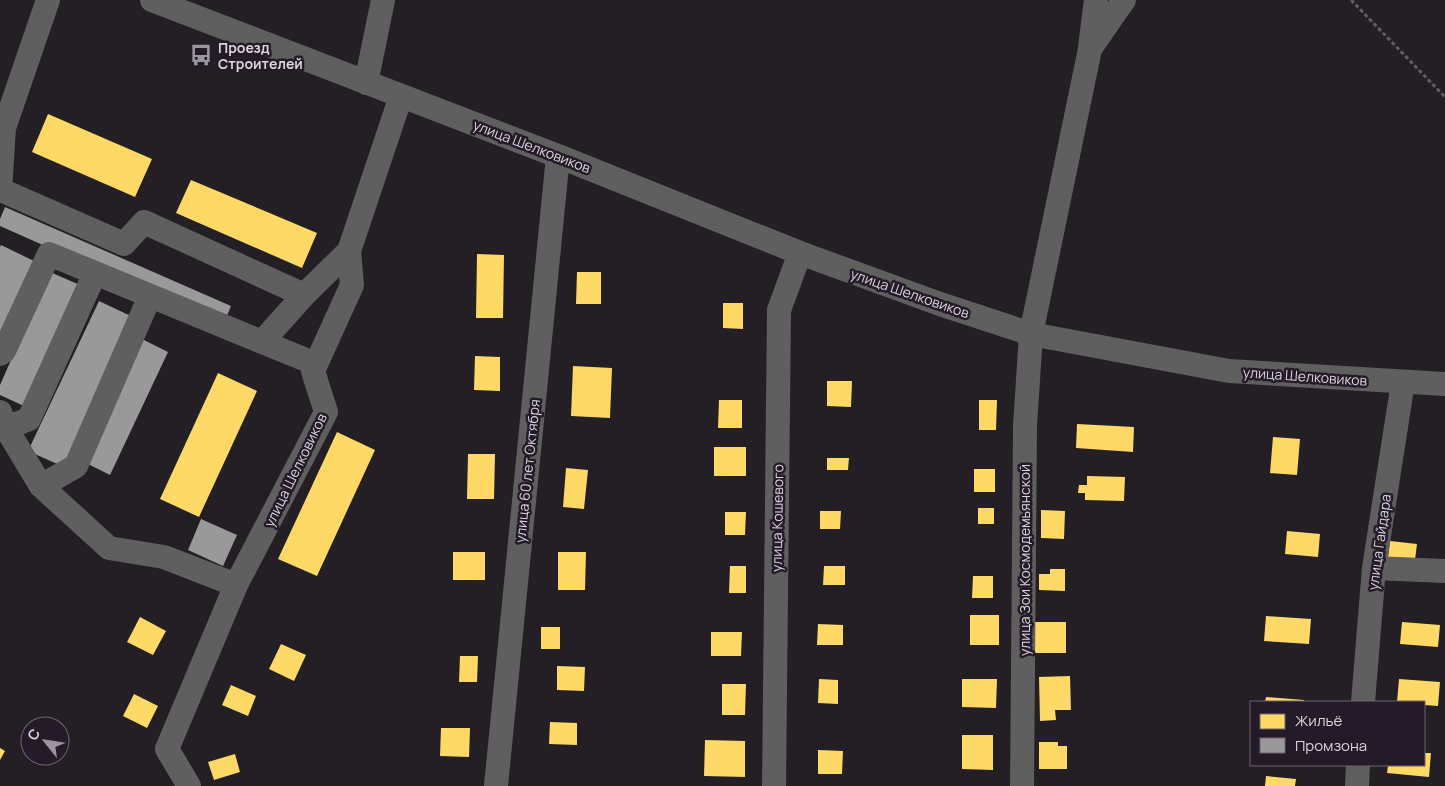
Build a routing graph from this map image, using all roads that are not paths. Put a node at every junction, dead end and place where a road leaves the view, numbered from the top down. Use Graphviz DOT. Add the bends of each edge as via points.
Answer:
graph roads {
  1 [pos="48,0"];
  2 [pos="152,0"];
  3 [pos="384,0"];
  4 [pos="1096,0"];
  5 [pos="1124,0"];
  6 [pos="1090,49"];
  7 [pos="366,83"];
  8 [pos="401,96"];
  9 [pos="558,156"];
  10 [pos="0,190"];
  11 [pos="349,251"];
  12 [pos="800,253"];
  13 [pos="95,273"];
  14 [pos="304,295"];
  15 [pos="150,296"];
  16 [pos="1031,334"];
  17 [pos="262,342"];
  18 [pos="0,354"];
  19 [pos="316,364"];
  20 [pos="1403,382"];
  21 [pos="1445,384"];
  22 [pos="3,420"];
  23 [pos="41,486"];
  24 [pos="1374,568"];
  25 [pos="1445,571"];
  26 [pos="236,585"];
  27 [pos="1363,701"];
  28 [pos="1358,766"];
  29 [pos="189,786"];
  30 [pos="496,786"];
  31 [pos="774,786"];
  32 [pos="1022,786"];
  33 [pos="1357,786"];
  1 -- 10 [label="street" via="4,128"];
  2 -- 7 [label="street, улица Шелковиков"];
  3 -- 7 [label="street"];
  4 -- 6 [label="street, улица Зои Космодемьянской"];
  5 -- 6 [label="street"];
  6 -- 16 [label="street, улица Зои Космодемьянской"];
  7 -- 8 [label="street, улица Шелковиков"];
  8 -- 9 [label="street, улица Шелковиков"];
  8 -- 11 [label="street, улица Шелковиков"];
  9 -- 12 [label="street, улица Шелковиков"];
  9 -- 30 [label="street, улица 60 лет Октября"];
  10 -- 14 [label="street" via="124,244 144,222"];
  11 -- 14 [label="street"];
  11 -- 19 [label="street, улица Шелковиков" via="352,285"];
  12 -- 16 [label="street, улица Шелковиков"];
  12 -- 31 [label="street, улица Кошевого" via="779,310"];
  13 -- 15 [label="street"];
  13 -- 18 [label="street" via="49,254"];
  13 -- 22 [label="street" via="30,420"];
  14 -- 17 [label="street"];
  15 -- 17 [label="street"];
  15 -- 23 [label="street" via="76,466"];
  16 -- 20 [label="street, улица Шелковиков" via="1229,370"];
  16 -- 32 [label="street, улица Зои Космодемьянской" via="1025,426"];
  17 -- 19 [label="street"];
  19 -- 26 [label="street, улица Шелковиков" via="313,371 326,412"];
  20 -- 21 [label="street, улица Шелковиков"];
  20 -- 24 [label="street, улица Гайдара"];
  22 -- 23 [label="street"];
  23 -- 26 [label="street" via="109,548 164,557"];
  24 -- 25 [label="street"];
  24 -- 27 [label="street, улица Гайдара"];
  26 -- 29 [label="street, улица Шелковиков" via="167,749"];
  28 -- 33 [label="street"];
}
